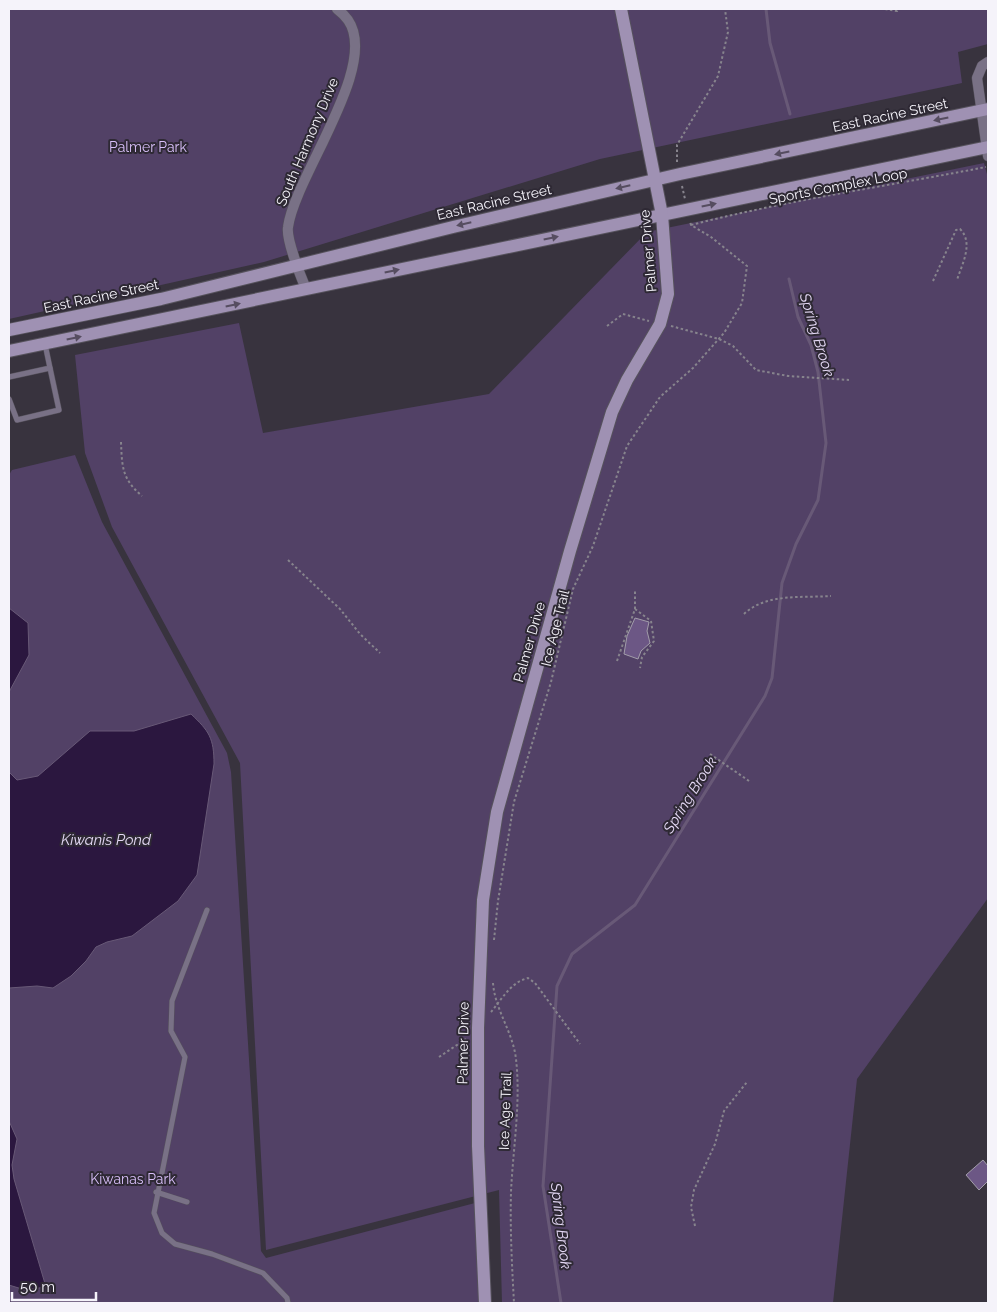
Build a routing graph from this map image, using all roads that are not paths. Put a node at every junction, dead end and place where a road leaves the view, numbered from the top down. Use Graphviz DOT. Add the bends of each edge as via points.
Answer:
graph roads {
  1 [pos="337,9"];
  2 [pos="621,9"];
  3 [pos="988,62"];
  4 [pos="984,110"];
  5 [pos="987,150"];
  6 [pos="654,180"];
  7 [pos="662,215"];
  8 [pos="298,266"];
  9 [pos="306,289"];
  10 [pos="9,330"];
  11 [pos="45,344"];
  12 [pos="9,351"];
  13 [pos="50,368"];
  14 [pos="9,377"];
  15 [pos="9,399"];
  16 [pos="207,910"];
  17 [pos="156,1192"];
  18 [pos="187,1202"];
  19 [pos="288,1303"];
  20 [pos="485,1303"];
  1 -- 8 [label="street, South Harmony Drive" via="349,20 354,42 353,70 291,212 287,230"];
  2 -- 6 [label="main road, Palmer Drive"];
  3 -- 4 [label="street" via="982,66 977,78"];
  4 -- 5 [label="street"];
  4 -- 6 [label="main road, East Racine Street, one-way"];
  7 -- 5 [label="main road, one-way"];
  6 -- 7 [label="main road, Palmer Drive"];
  6 -- 8 [label="main road, East Racine Street, one-way"];
  9 -- 7 [label="main road, one-way"];
  7 -- 20 [label="main road, Palmer Drive" via="668,294 660,324 612,412 497,812 483,900 478,1028 478,1146"];
  8 -- 9 [label="street, South Harmony Drive"];
  8 -- 10 [label="main road, East Racine Street" via="161,299"];
  11 -- 9 [label="main road, one-way"];
  11 -- 12 [label="main road"];
  11 -- 13 [label="lane"];
  13 -- 14 [label="lane"];
  13 -- 15 [label="lane" via="59,410 17,420"];
  16 -- 17 [label="lane" via="172,1001 171,1031 185,1057"];
  17 -- 18 [label="lane"];
  17 -- 19 [label="lane" via="156,1223 175,1244 263,1272"];
}
